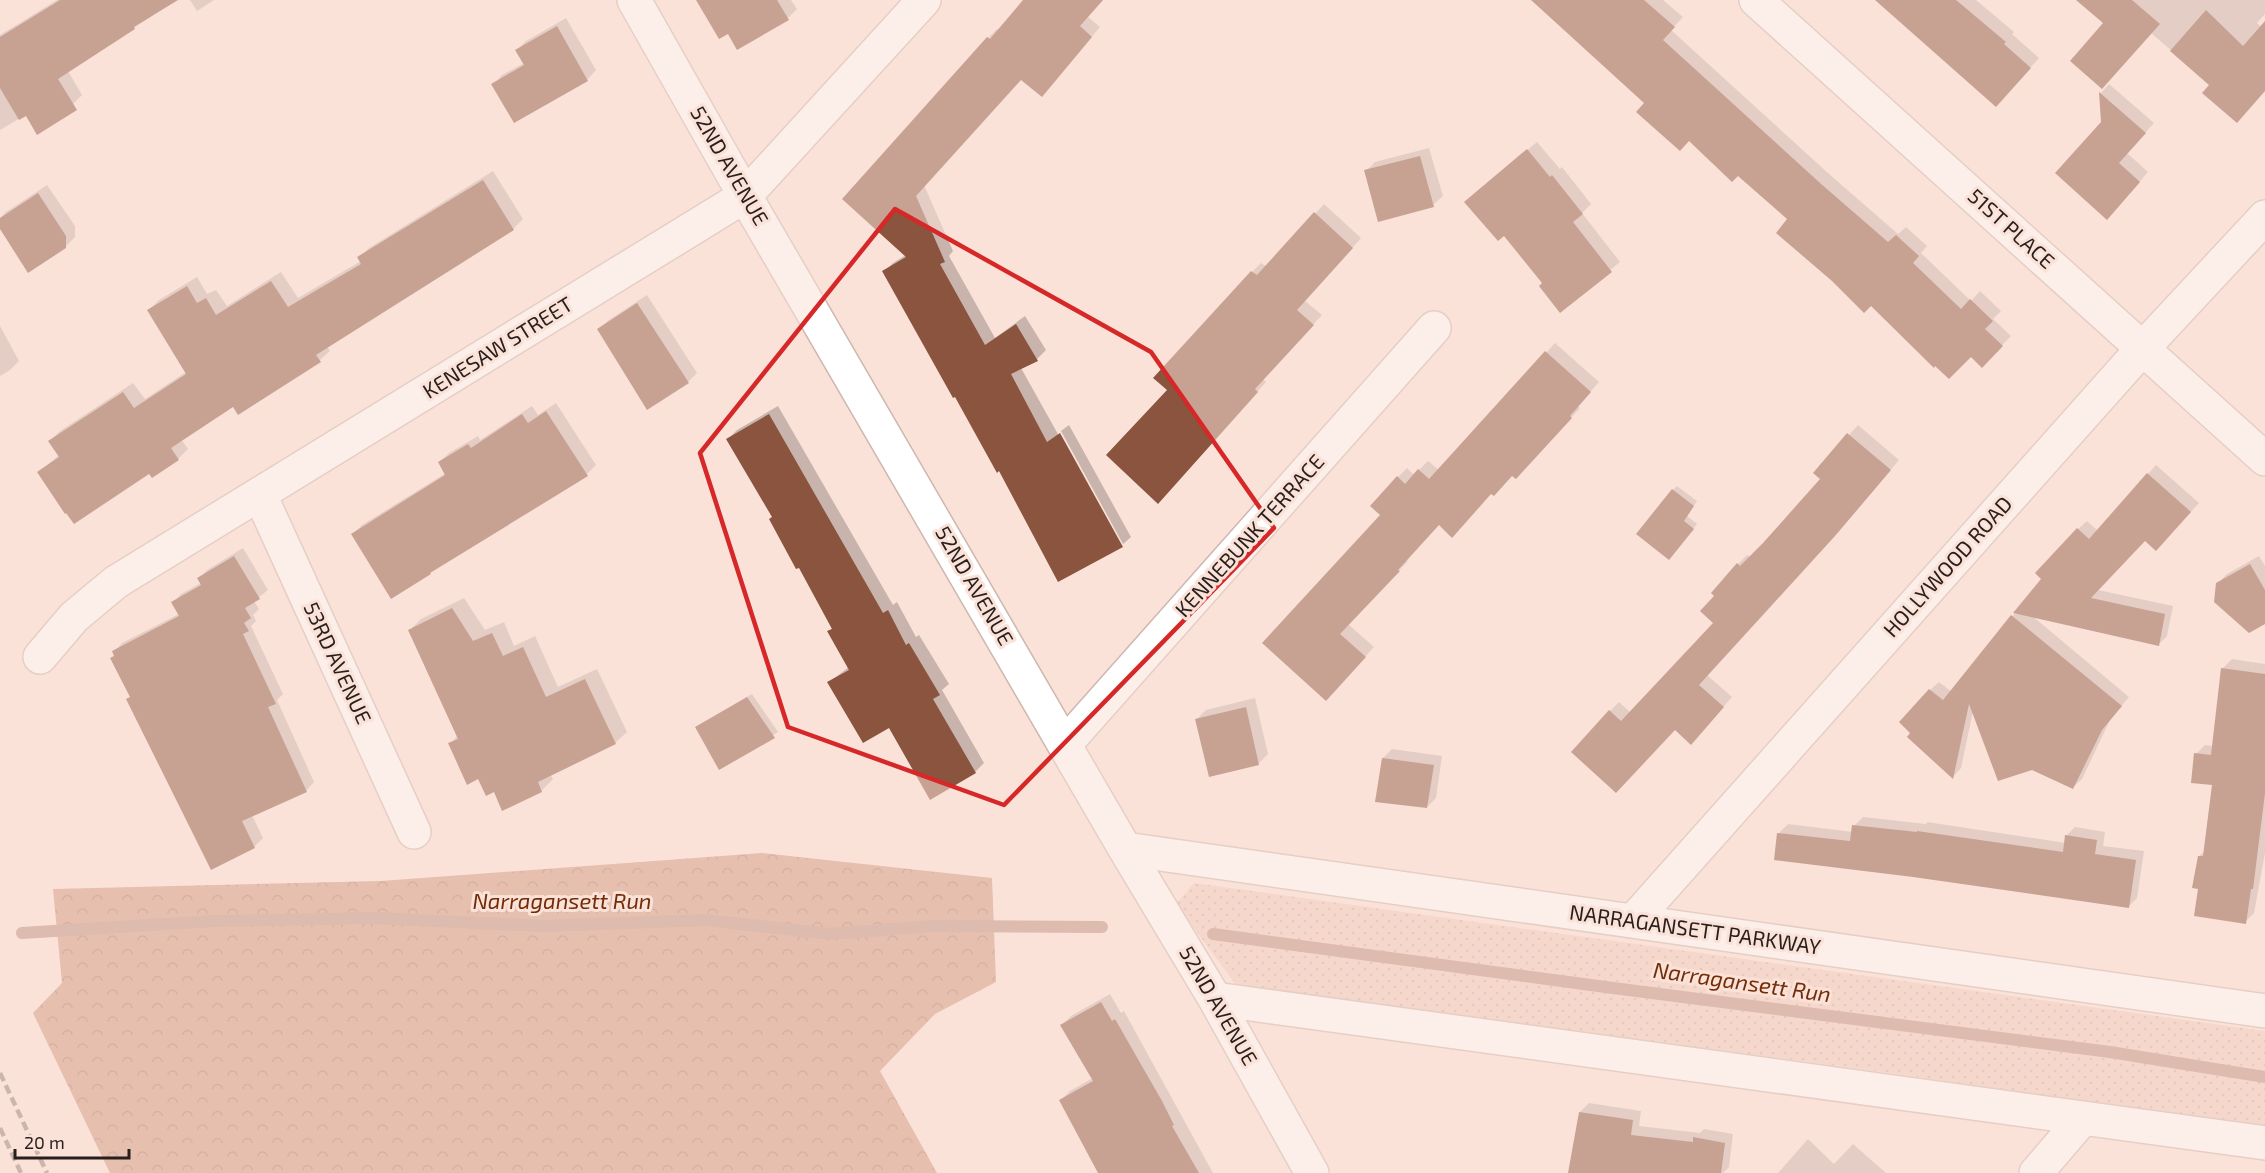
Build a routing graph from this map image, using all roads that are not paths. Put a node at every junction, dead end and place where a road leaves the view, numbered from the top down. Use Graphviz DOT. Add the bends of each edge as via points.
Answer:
graph roads {
  1 [pos="634,0"];
  2 [pos="924,0"];
  3 [pos="1756,0"];
  4 [pos="745,196"];
  5 [pos="2265,217"];
  6 [pos="1434,328"];
  7 [pos="2143,348"];
  8 [pos="2265,459"];
  9 [pos="260,495"];
  10 [pos="40,657"];
  11 [pos="1066,743"];
  12 [pos="414,832"];
  13 [pos="1125,849"];
  14 [pos="1633,921"];
  15 [pos="1215,999"];
  16 [pos="2265,1011"];
  17 [pos="2083,1118"];
  18 [pos="2265,1143"];
  19 [pos="1312,1173"];
  20 [pos="2036,1173"];
  1 -- 4 [label="street, 52ND AVENUE"];
  2 -- 4 [label="street, KENESAW STREET"];
  3 -- 7 [label="street, 51ST PLACE"];
  4 -- 9 [label="street, KENESAW STREET"];
  4 -- 11 [label="street, 52ND AVENUE"];
  5 -- 7 [label="street, HOLLYWOOD ROAD"];
  6 -- 11 [label="street, KENNEBUNK TERRACE"];
  7 -- 8 [label="street, 51ST PLACE"];
  7 -- 14 [label="street, HOLLYWOOD ROAD"];
  9 -- 10 [label="street, KENESAW STREET" via="116,582 74,617"];
  9 -- 12 [label="street, 53RD AVENUE"];
  11 -- 13 [label="street, 52ND AVENUE"];
  13 -- 14 [label="street, NARRAGANSETT PARKWAY"];
  13 -- 15 [label="street, 52ND AVENUE"];
  14 -- 16 [label="street, NARRAGANSETT PARKWAY"];
  15 -- 17 [label="street"];
  15 -- 19 [label="street, 52ND AVENUE"];
  17 -- 18 [label="street"];
  17 -- 20 [label="street"];
}
